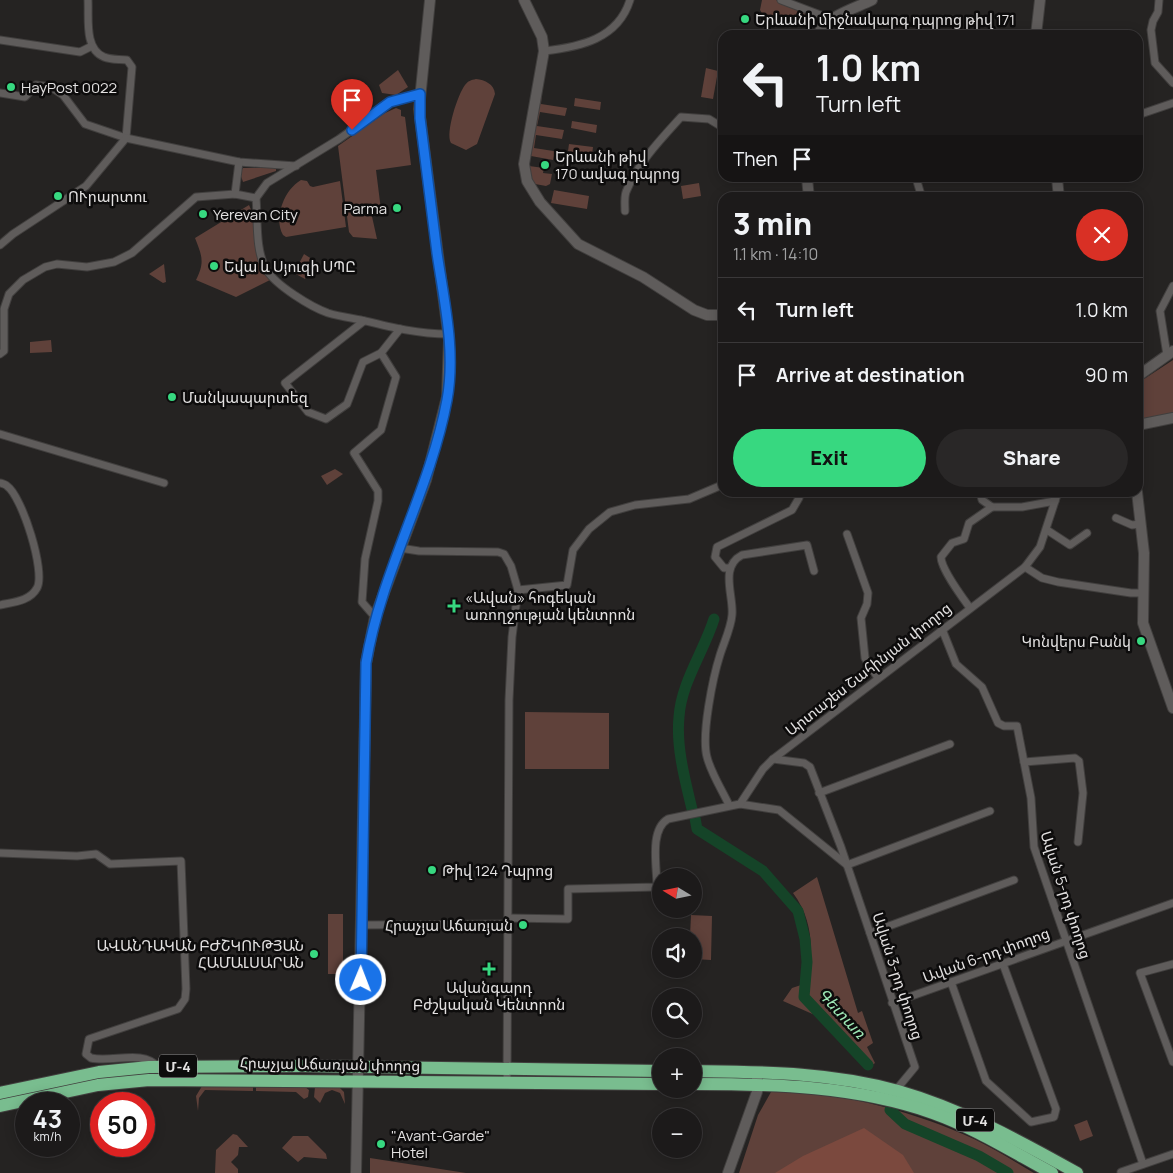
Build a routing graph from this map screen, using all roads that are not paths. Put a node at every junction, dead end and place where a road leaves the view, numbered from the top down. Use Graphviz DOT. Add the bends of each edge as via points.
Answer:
graph roads {
  1 [pos="88,0"];
  2 [pos="430,0"];
  3 [pos="524,0"];
  4 [pos="630,0"];
  5 [pos="781,0"];
  6 [pos="872,0"];
  7 [pos="1040,0"];
  8 [pos="1159,0"];
  9 [pos="831,19"];
  10 [pos="820,30"];
  11 [pos="1037,30"];
  12 [pos="0,40"];
  13 [pos="92,46"];
  14 [pos="544,51"];
  15 [pos="1173,82"];
  16 [pos="0,93"];
  17 [pos="420,94"];
  18 [pos="1173,102"];
  19 [pos="1143,113"];
  20 [pos="718,125"];
  21 [pos="126,138"];
  22 [pos="239,162"];
  23 [pos="297,166"];
  24 [pos="235,194"];
  25 [pos="256,198"];
  26 [pos="625,211"];
  27 [pos="0,245"];
  28 [pos="1173,286"];
  29 [pos="718,315"];
  30 [pos="364,321"];
  31 [pos="400,329"];
  32 [pos="448,334"];
  33 [pos="381,353"];
  34 [pos="1170,353"];
  35 [pos="0,354"];
  36 [pos="1143,372"];
  37 [pos="1173,418"];
  38 [pos="1143,424"];
  39 [pos="0,434"];
  40 [pos="0,483"];
  41 [pos="164,483"];
  42 [pos="718,487"];
  43 [pos="798,497"];
  44 [pos="981,497"];
  45 [pos="1056,497"];
  46 [pos="1137,497"];
  47 [pos="1055,501"];
  48 [pos="992,507"];
  49 [pos="1116,518"];
  50 [pos="1137,525"];
  51 [pos="1047,530"];
  52 [pos="1087,533"];
  53 [pos="847,534"];
  54 [pos="400,548"];
  55 [pos="1025,567"];
  56 [pos="730,568"];
  57 [pos="814,571"];
  58 [pos="518,590"];
  59 [pos="1143,593"];
  60 [pos="0,605"];
  61 [pos="970,608"];
  62 [pos="375,617"];
  63 [pos="942,629"];
  64 [pos="878,678"];
  65 [pos="1173,708"];
  66 [pos="950,744"];
  67 [pos="773,759"];
  68 [pos="1024,762"];
  69 [pos="819,793"];
  70 [pos="740,804"];
  71 [pos="729,805"];
  72 [pos="990,811"];
  73 [pos="1078,842"];
  74 [pos="0,853"];
  75 [pos="847,865"];
  76 [pos="1014,880"];
  77 [pos="1173,903"];
  78 [pos="508,921"];
  79 [pos="362,925"];
  80 [pos="870,933"];
  81 [pos="1066,941"];
  82 [pos="1003,964"];
  83 [pos="1173,964"];
  84 [pos="950,982"];
  85 [pos="892,1003"];
  86 [pos="1173,1062"];
  87 [pos="158,1067"];
  88 [pos="652,1071"];
  89 [pos="702,1072"];
  90 [pos="359,1074"];
  91 [pos="507,1076"];
  92 [pos="757,1078"];
  93 [pos="702,1083"];
  94 [pos="652,1084"];
  95 [pos="896,1090"];
  96 [pos="0,1093"];
  97 [pos="0,1106"];
  98 [pos="1173,1154"];
  99 [pos="1143,1164"];
  100 [pos="1122,1172"];
  101 [pos="356,1173"];
  102 [pos="728,1173"];
  103 [pos="1052,1173"];
  104 [pos="1077,1173"];
  1 -- 13 [label="street"];
  2 -- 17 [label="main road"];
  3 -- 14 [label="main road" via="542,37"];
  4 -- 14 [label="street" via="621,20 597,39"];
  5 -- 9 [label="street"];
  6 -- 9 [label="main road"];
  7 -- 11 [label="main road"];
  8 -- 15 [label="street" via="1151,30 1155,63"];
  9 -- 10 [label="main road"];
  12 -- 13 [label="street" via="80,52"];
  13 -- 21 [label="street" via="104,58 127,60 132,68"];
  14 -- 29 [label="main road" via="524,164 527,180 540,202 578,244 643,277 694,310"];
  16 -- 21 [label="street" via="25,97 36,85 51,87 63,96 85,124"];
  17 -- 23 [label="street" via="390,102"];
  17 -- 32 [label="main road" via="420,118"];
  18 -- 19 [label="street"];
  20 -- 26 [label="street" via="709,119 681,117 638,170 626,193"];
  21 -- 22 [label="street"];
  21 -- 27 [label="street" via="86,186"];
  22 -- 23 [label="street"];
  22 -- 24 [label="street"];
  23 -- 25 [label="street" via="267,183"];
  24 -- 25 [label="street"];
  24 -- 35 [label="street" via="196,197 132,253 114,262 87,268 57,264 23,280 9,294 4,309 6,344"];
  25 -- 30 [label="street" via="262,255 269,274 328,313"];
  28 -- 34 [label="street" via="1160,311"];
  30 -- 31 [label="street"];
  30 -- 33 [label="street" via="285,384 308,412 326,419 347,404 363,362"];
  31 -- 32 [label="street"];
  31 -- 33 [label="street"];
  32 -- 54 [label="main road" via="450,364 440,432"];
  33 -- 62 [label="street" via="396,377 385,419 381,430 354,453 378,491 365,559 362,602"];
  34 -- 36 [label="main road"];
  37 -- 38 [label="main road"];
  39 -- 41 [label="street"];
  40 -- 60 [label="street" via="7,485 14,494 34,541 40,574 32,595"];
  42 -- 58 [label="street" via="690,499 636,504 610,512 589,529 573,550 567,585"];
  43 -- 56 [label="street" via="792,510 717,547 715,557 724,568"];
  44 -- 48 [label="street"];
  45 -- 47 [label="street, Արտաշես Շահինյան փողոց"];
  46 -- 50 [label="main road"];
  47 -- 48 [label="street" via="1022,507"];
  47 -- 51 [label="street, Արտաշես Շահինյան փողոց"];
  48 -- 61 [label="street" via="969,523 964,539 952,544 941,557 956,589"];
  49 -- 50 [label="street"];
  50 -- 59 [label="main road" via="1144,553"];
  51 -- 52 [label="street" via="1071,545"];
  51 -- 55 [label="street, Արտաշես Շահինյան փողոց" via="1040,547"];
  53 -- 64 [label="street" via="868,593 861,618 865,658"];
  54 -- 58 [label="street" via="504,554"];
  54 -- 62 [label="main road"];
  55 -- 59 [label="street" via="1042,578 1058,582"];
  55 -- 61 [label="street, Արտաշես Շահինյան փողոց"];
  56 -- 57 [label="street" via="742,556 807,545"];
  56 -- 71 [label="street" via="732,614 714,672 706,734 706,756"];
  58 -- 78 [label="street" via="509,700"];
  59 -- 65 [label="main road" via="1143,624"];
  61 -- 63 [label="street, Արտաշես Շահինյան փողոց"];
  62 -- 79 [label="main road" via="366,663"];
  63 -- 64 [label="street, Արտաշես Շահինյան փողոց"];
  63 -- 68 [label="street, Ավան 5-րդ փողոց" via="956,664 982,687 998,723 1017,726"];
  64 -- 67 [label="street, Արտաշես Շահինյան փողոց"];
  66 -- 69 [label="street"];
  67 -- 69 [label="street, Ավան 3-րդ փողոց" via="808,764"];
  67 -- 70 [label="street, Արտաշես Շահինյան փողոց"];
  68 -- 73 [label="street" via="1075,758 1080,761 1084,793"];
  68 -- 81 [label="street, Ավան 5-րդ փողոց" via="1031,798 1034,846"];
  69 -- 75 [label="street, Ավան 3-րդ փողոց"];
  70 -- 71 [label="street"];
  70 -- 75 [label="street" via="779,810"];
  71 -- 78 [label="street" via="668,819 660,824 657,833 658,887 568,888 568,919"];
  72 -- 75 [label="street"];
  74 -- 87 [label="street" via="96,854 110,864 181,860 184,999 178,1009 89,1039 85,1049 91,1058 141,1058 154,1062"];
  75 -- 80 [label="street, Ավան 3-րդ փողոց"];
  76 -- 80 [label="street"];
  77 -- 81 [label="street, Ավան 6-րդ փողոց"];
  78 -- 79 [label="street"];
  78 -- 91 [label="street"];
  79 -- 90 [label="main road"];
  80 -- 85 [label="street, Ավան 3-րդ փողոց"];
  81 -- 82 [label="street, Ավան 6-րդ փողոց"];
  81 -- 99 [label="street, Ավան 5-րդ փողոց"];
  82 -- 84 [label="street, Ավան 6-րդ փողոց"];
  82 -- 84 [label="street" via="1056,1109 1054,1117 1032,1122 986,1081"];
  83 -- 86 [label="street" via="1140,973"];
  84 -- 85 [label="street, Ավան 6-րդ փողոց"];
  85 -- 95 [label="street, Ավան 3-րդ փողոց" via="915,1067"];
  87 -- 90 [label="highway, Հրաչյա Աճառյան փողոց / Մ-4"];
  87 -- 96 [label="highway, Հրաչյա Աճառյան փողոց / Մ-4" via="99,1072"];
  88 -- 91 [label="highway, Հրաչյա Աճառյան փողոց / Մ-4"];
  89 -- 92 [label="highway, Մ-4"];
  90 -- 91 [label="highway, Հրաչյա Աճառյան փողոց / Մ-4"];
  90 -- 97 [label="highway, Հրաչյա Աճառյան փողոց / Մ-4" via="149,1080 98,1085"];
  90 -- 101 [label="main road"];
  91 -- 94 [label="highway, Հրաչյա Աճառյան փողոց / Մ-4"];
  92 -- 93 [label="highway, Մ-4"];
  92 -- 95 [label="highway, Մ-4" via="812,1075"];
  92 -- 102 [label="main road" via="757,1092"];
  92 -- 103 [label="highway, Մ-4" via="837,1090 910,1106 962,1125"];
  95 -- 104 [label="highway, Մ-4" via="963,1115"];
  98 -- 99 [label="street"];
  99 -- 100 [label="street"];
}
